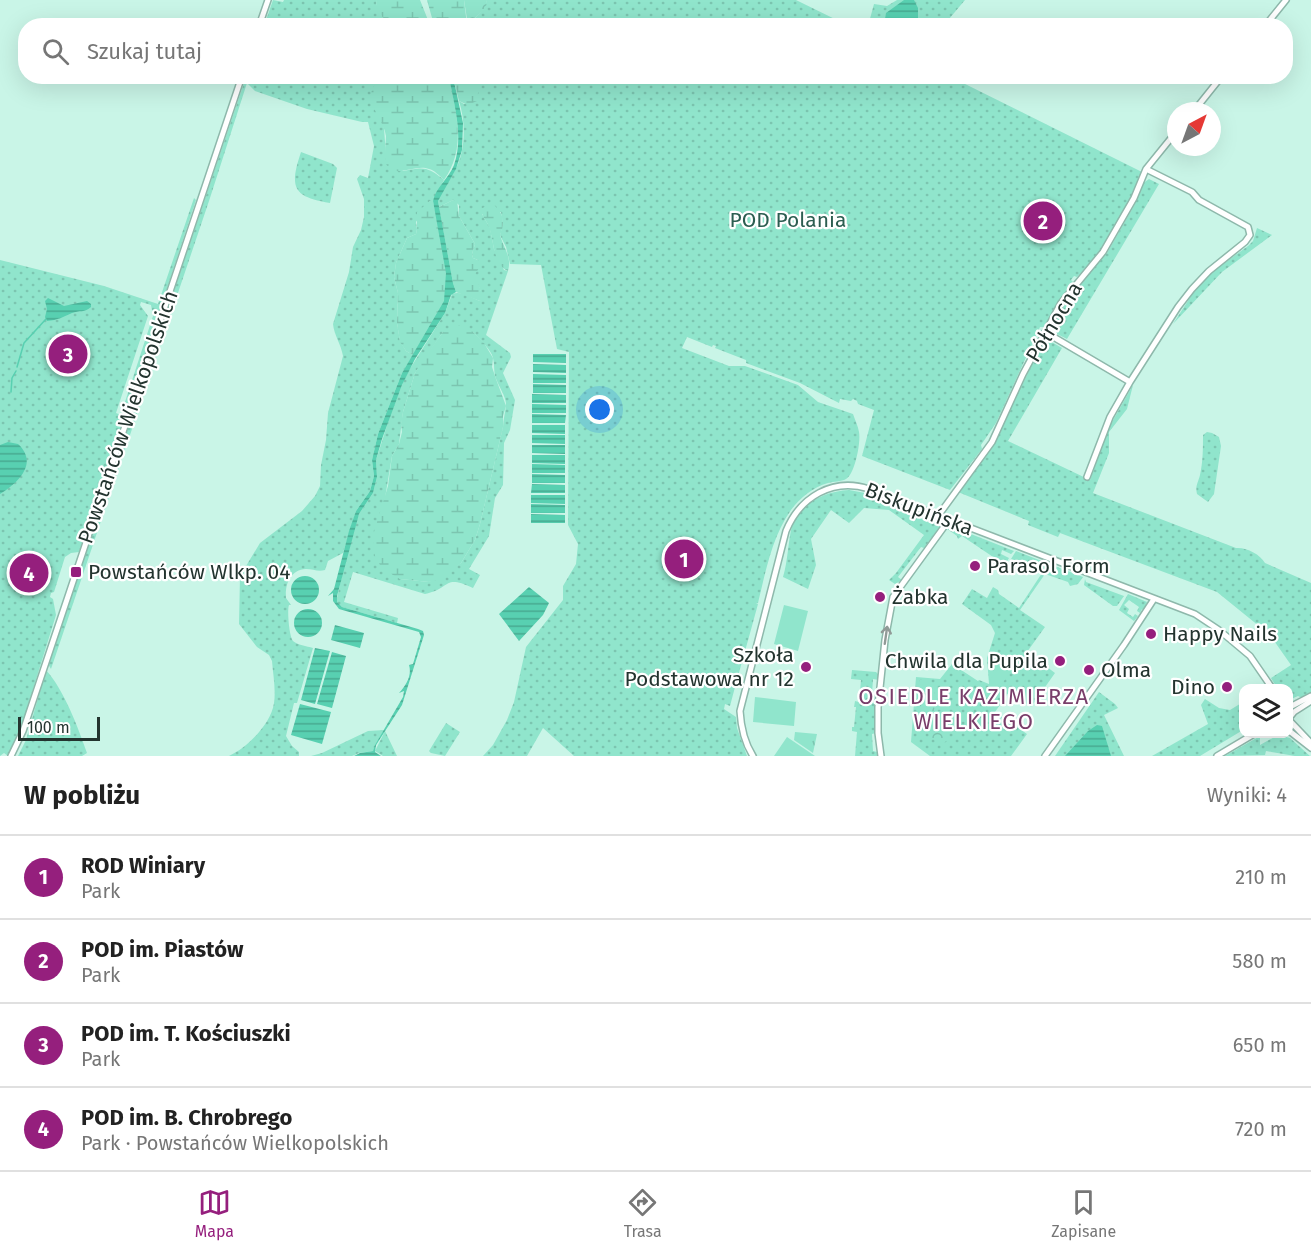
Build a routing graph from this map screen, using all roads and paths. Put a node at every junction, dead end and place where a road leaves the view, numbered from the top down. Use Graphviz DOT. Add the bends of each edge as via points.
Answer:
graph roads {
  1 [pos="268,0"];
  2 [pos="1286,0"];
  3 [pos="262,18"];
  4 [pos="1271,18"];
  5 [pos="239,84"];
  6 [pos="1216,84"];
  7 [pos="1201,102"];
  8 [pos="1167,143"];
  9 [pos="1146,169"];
  10 [pos="1045,332"];
  11 [pos="1130,382"];
  12 [pos="1087,477"];
  13 [pos="938,516"];
  14 [pos="949,520"];
  15 [pos="1154,598"];
  16 [pos="1268,684"];
  17 [pos="1311,696"];
  18 [pos="1311,701"];
  19 [pos="1293,705"];
  20 [pos="1293,713"];
  21 [pos="1293,723"];
  22 [pos="1293,733"];
  23 [pos="1246,738"];
  24 [pos="1311,743"];
  25 [pos="1311,748"];
  26 [pos="11,756"];
  27 [pos="753,756"];
  28 [pos="881,756"];
  29 [pos="1045,756"];
  30 [pos="1217,756"];
  1 -- 3 [label="street"];
  2 -- 4 [label="street"];
  5 -- 26 [label="street, Powstańców Wielkopolskich" via="23,731"];
  6 -- 7 [label="street"];
  8 -- 9 [label="street, Północna"];
  9 -- 10 [label="street, Północna" via="1103,252 1061,303"];
  9 -- 11 [label="street" via="1248,227 1250,236 1192,289"];
  10 -- 11 [label="street"];
  10 -- 13 [label="street, Północna" via="992,442"];
  11 -- 12 [label="street" via="1110,417"];
  13 -- 14 [label="street, Biskupińska"];
  13 -- 27 [label="street, Biskupińska" via="850,485 820,492 794,514 784,536 741,701 742,730"];
  14 -- 15 [label="street, Biskupińska"];
  28 -- 14 [label="street, one-way" via="881,671 891,603"];
  15 -- 16 [label="street, Biskupińska" via="1210,624 1250,656"];
  15 -- 29 [label="street"];
  17 -- 19 [label="street"];
  18 -- 20 [label="street"];
  21 -- 24 [label="street"];
  22 -- 25 [label="street"];
  23 -- 30 [label="street"];
}
